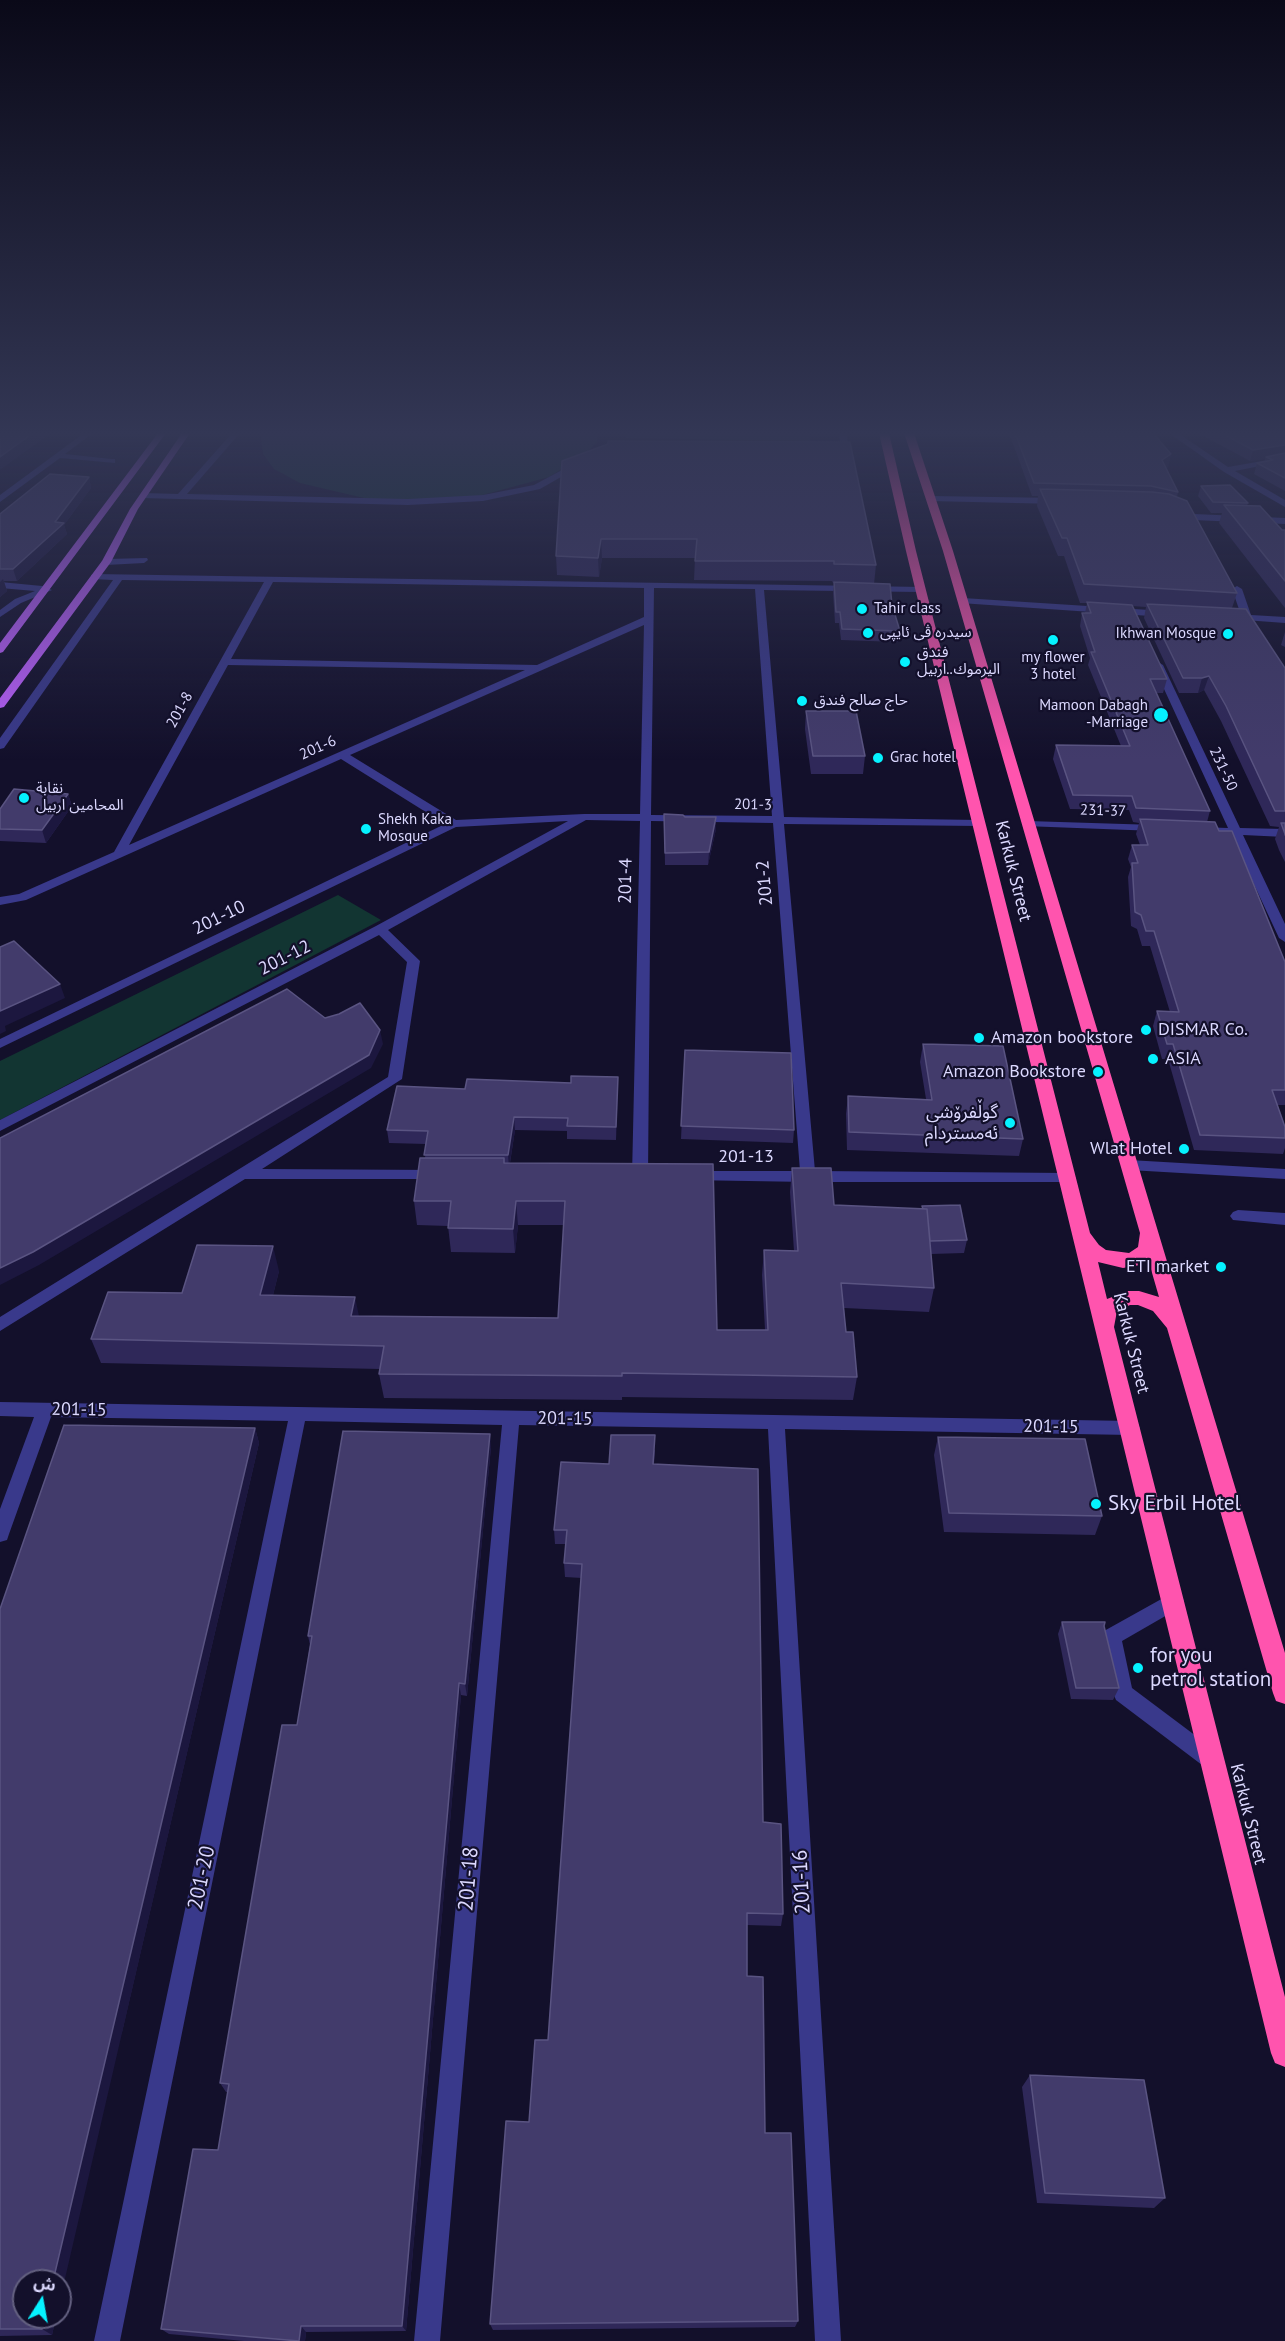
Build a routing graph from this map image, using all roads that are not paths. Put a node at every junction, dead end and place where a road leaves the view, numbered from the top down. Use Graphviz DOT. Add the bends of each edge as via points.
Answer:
graph roads {
  1 [pos="81,542"];
  2 [pos="117,542"];
  3 [pos="909,542"];
  4 [pos="945,542"];
  5 [pos="144,560"];
  6 [pos="106,562"];
  7 [pos="94,577"];
  8 [pos="118,578"];
  9 [pos="270,580"];
  10 [pos="0,585"];
  11 [pos="649,585"];
  12 [pos="759,587"];
  13 [pos="920,589"];
  14 [pos="1237,589"];
  15 [pos="47,590"];
  16 [pos="963,602"];
  17 [pos="0,614"];
  18 [pos="1179,615"];
  19 [pos="1224,617"];
  20 [pos="1247,618"];
  21 [pos="648,619"];
  22 [pos="1284,622"];
  23 [pos="0,650"];
  24 [pos="1152,653"];
  25 [pos="223,662"];
  26 [pos="541,667"];
  27 [pos="0,705"];
  28 [pos="0,746"];
  29 [pos="342,755"];
  30 [pos="584,818"];
  31 [pos="645,818"];
  32 [pos="778,820"];
  33 [pos="979,823"];
  34 [pos="454,824"];
  35 [pos="1028,824"];
  36 [pos="1166,829"];
  37 [pos="1189,830"];
  38 [pos="1235,831"];
  39 [pos="1285,833"];
  40 [pos="118,855"];
  41 [pos="0,901"];
  42 [pos="380,929"];
  43 [pos="1285,938"];
  44 [pos="0,1044"];
  45 [pos="0,1126"];
  46 [pos="1129,1165"];
  47 [pos="243,1174"];
  48 [pos="453,1175"];
  49 [pos="1285,1175"];
  50 [pos="640,1176"];
  51 [pos="676,1176"];
  52 [pos="808,1177"];
  53 [pos="1068,1178"];
  54 [pos="1238,1216"];
  55 [pos="1285,1219"];
  56 [pos="1148,1231"];
  57 [pos="1084,1236"];
  58 [pos="0,1325"];
  59 [pos="1105,1326"];
  60 [pos="1176,1326"];
  61 [pos="0,1409"];
  62 [pos="45,1410"];
  63 [pos="298,1414"];
  64 [pos="511,1418"];
  65 [pos="776,1422"];
  66 [pos="1131,1428"];
  67 [pos="0,1534"];
  68 [pos="1174,1601"];
  69 [pos="1285,1693"];
  70 [pos="1213,1761"];
  71 [pos="1285,2053"];
  72 [pos="107,2341"];
  73 [pos="428,2341"];
  74 [pos="828,2341"];
  1 -- 15 [label="main road"];
  2 -- 6 [label="main road"];
  3 -- 13 [label="highway, Karkuk Street"];
  4 -- 16 [label="highway, Karkuk Street"];
  5 -- 6 [label="street"];
  6 -- 7 [label="main road"];
  7 -- 8 [label="street"];
  7 -- 27 [label="main road"];
  8 -- 9 [label="street"];
  8 -- 28 [label="street"];
  9 -- 11 [label="street"];
  9 -- 25 [label="street, 201-8"];
  10 -- 15 [label="street"];
  11 -- 12 [label="street"];
  11 -- 21 [label="street, 201-4"];
  12 -- 13 [label="street"];
  12 -- 32 [label="street, 201-2"];
  13 -- 33 [label="highway, Karkuk Street"];
  14 -- 20 [label="street"];
  15 -- 17 [label="street" via="18,601"];
  15 -- 23 [label="main road"];
  16 -- 18 [label="street" via="1136,618"];
  16 -- 35 [label="highway, Karkuk Street"];
  19 -- 20 [label="street"];
  20 -- 22 [label="street"];
  21 -- 26 [label="street, 201-6"];
  21 -- 31 [label="street, 201-4"];
  24 -- 38 [label="street, 231-50"];
  25 -- 26 [label="street"];
  25 -- 40 [label="street, 201-8"];
  26 -- 29 [label="street, 201-6"];
  29 -- 34 [label="street"];
  29 -- 40 [label="street, 201-6"];
  30 -- 31 [label="street, 201-3"];
  30 -- 34 [label="street, 201-3"];
  30 -- 42 [label="street, 201-12"];
  31 -- 32 [label="street, 201-3"];
  31 -- 50 [label="street, 201-4"];
  32 -- 33 [label="street, 201-3"];
  32 -- 52 [label="street, 201-2"];
  33 -- 53 [label="highway, Karkuk Street"];
  34 -- 44 [label="street, 201-10"];
  35 -- 36 [label="street, 231-37"];
  35 -- 46 [label="highway, Karkuk Street"];
  37 -- 38 [label="street"];
  38 -- 39 [label="street"];
  38 -- 43 [label="street, 231-50"];
  40 -- 41 [label="street, 201-6" via="22,897"];
  42 -- 45 [label="street, 201-12"];
  42 -- 47 [label="street" via="414,961 395,1079"];
  46 -- 49 [label="street"];
  46 -- 56 [label="highway, Karkuk Street"];
  47 -- 48 [label="street"];
  47 -- 58 [label="street"];
  51 -- 52 [label="street, 201-13"];
  52 -- 53 [label="street, 201-13"];
  53 -- 57 [label="highway, Karkuk Street"];
  54 -- 55 [label="street"];
  56 -- 57 [label="highway" via="1147,1250 1133,1260 1123,1261 1101,1256"];
  56 -- 60 [label="highway, Karkuk Street"];
  57 -- 59 [label="highway, Karkuk Street"];
  59 -- 60 [label="highway" via="1110,1306 1139,1298 1160,1306"];
  59 -- 66 [label="highway, Karkuk Street"];
  60 -- 69 [label="highway, Karkuk Street"];
  61 -- 62 [label="street, 201-15"];
  62 -- 63 [label="street, 201-15"];
  62 -- 67 [label="street"];
  63 -- 64 [label="street, 201-15"];
  63 -- 72 [label="street, 201-20"];
  64 -- 65 [label="street, 201-15"];
  64 -- 73 [label="street, 201-18"];
  65 -- 66 [label="street, 201-15"];
  65 -- 74 [label="street, 201-16"];
  66 -- 68 [label="highway, Karkuk Street"];
  68 -- 70 [label="highway, Karkuk Street"];
  68 -- 70 [label="street" via="1111,1637 1123,1693"];
  70 -- 71 [label="highway, Karkuk Street"];
}
